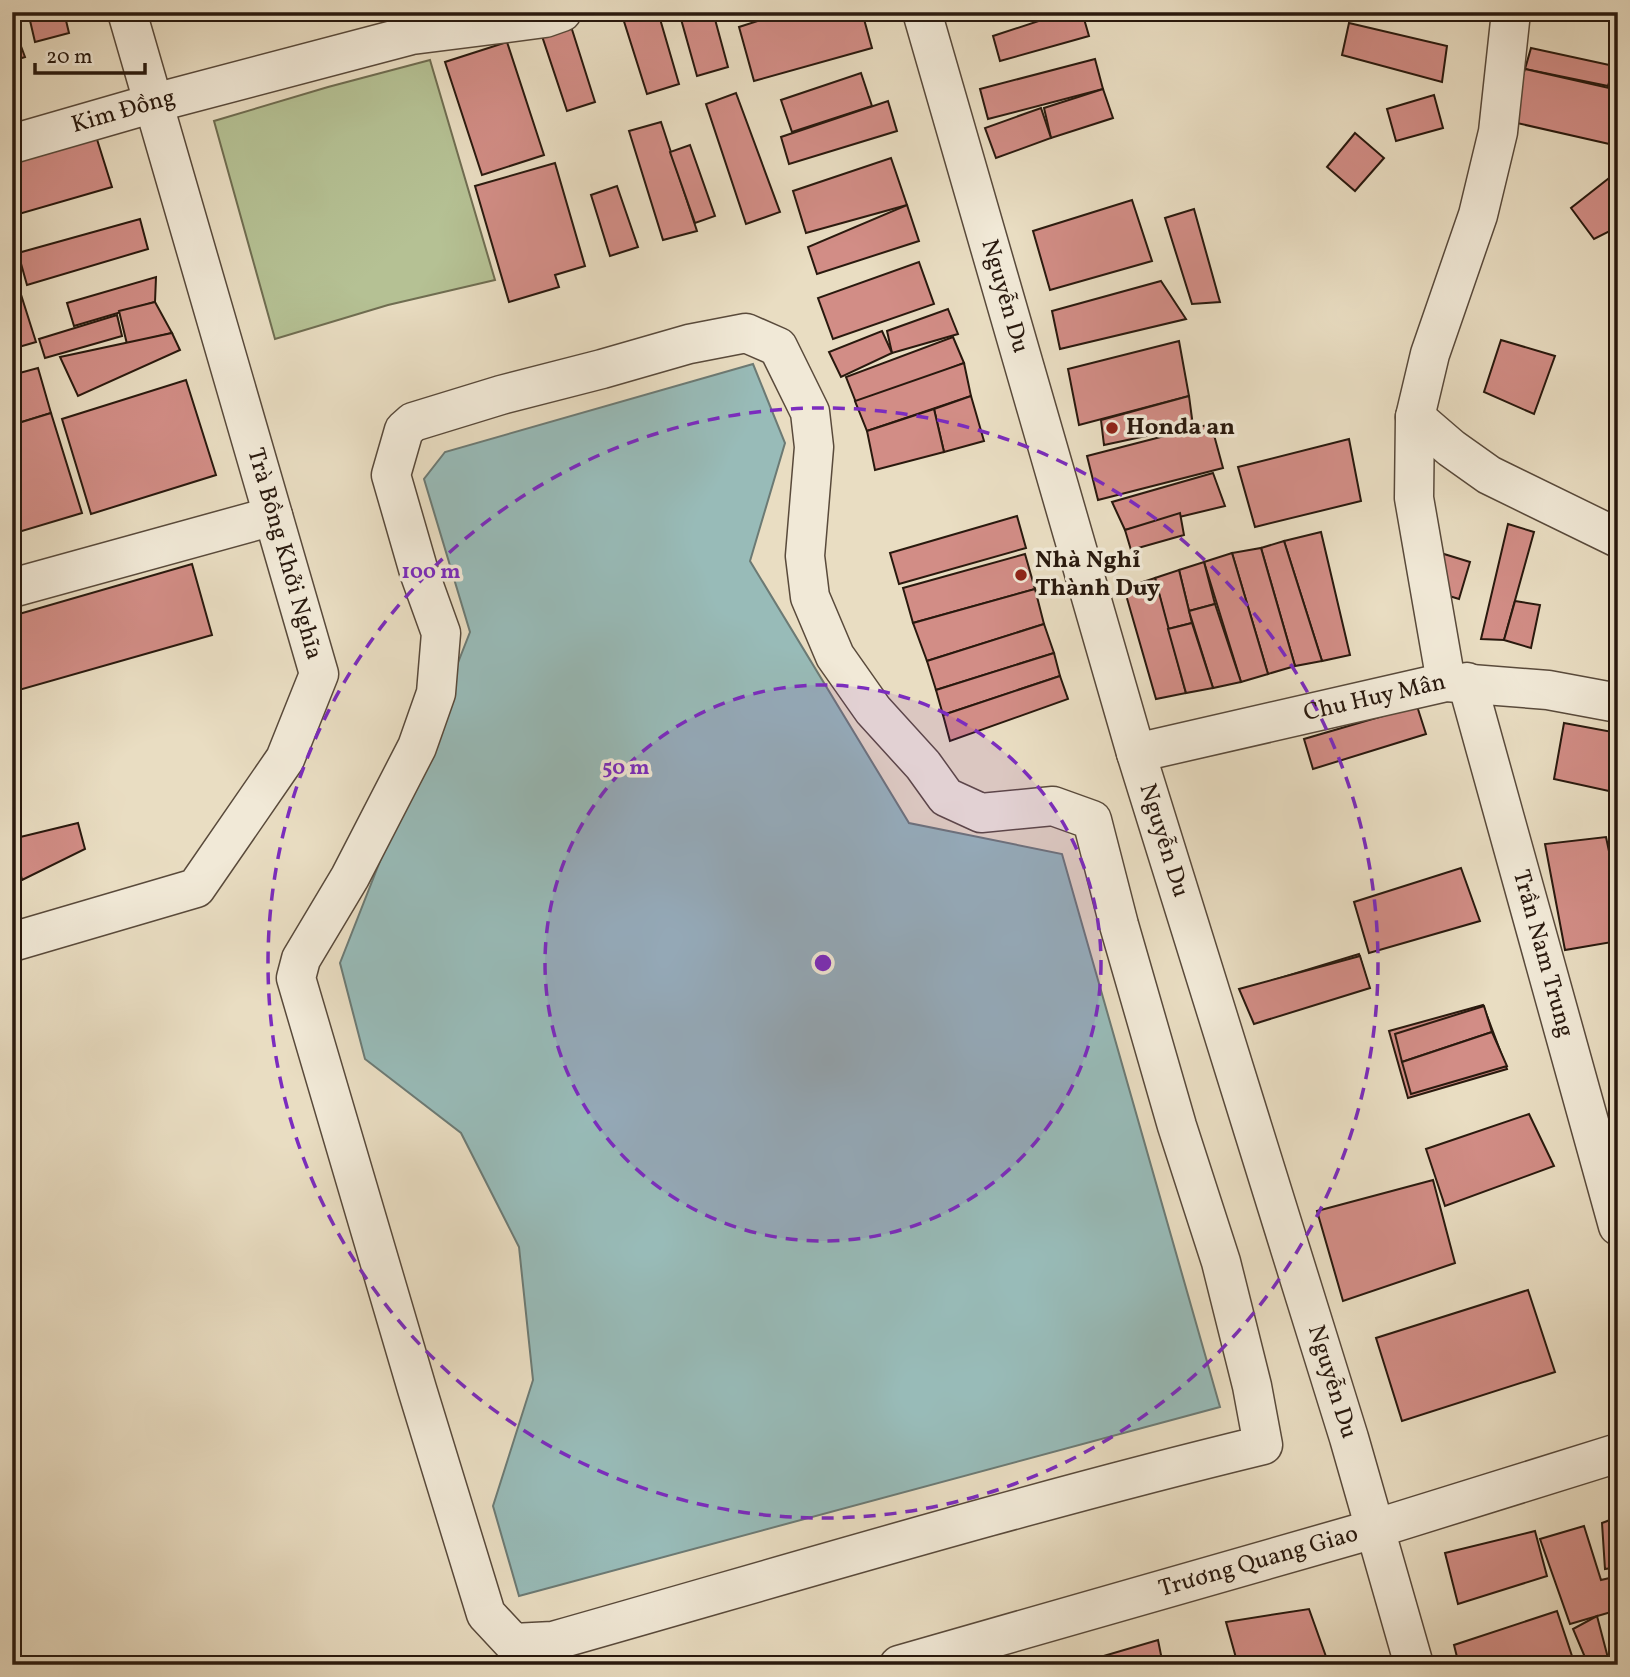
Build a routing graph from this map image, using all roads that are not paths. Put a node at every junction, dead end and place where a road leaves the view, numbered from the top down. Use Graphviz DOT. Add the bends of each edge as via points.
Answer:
graph roads {
  1 [pos="127,12"];
  2 [pos="562,12"];
  3 [pos="922,12"];
  4 [pos="1511,12"];
  5 [pos="411,23"];
  6 [pos="153,103"];
  7 [pos="12,144"];
  8 [pos="1415,417"];
  9 [pos="413,422"];
  10 [pos="273,516"];
  11 [pos="1618,538"];
  12 [pos="12,587"];
  13 [pos="1457,682"];
  14 [pos="1618,703"];
  15 [pos="1136,753"];
  16 [pos="12,942"];
  17 [pos="1618,1226"];
  18 [pos="1618,1453"];
  19 [pos="1374,1529"];
  20 [pos="898,1665"];
  21 [pos="1414,1665"];
  1 -- 6 [label="street, Trà Bồng Khởi Nghĩa"];
  2 -- 5 [label="street, Kim Đồng" via="544,18"];
  3 -- 15 [label="street, Nguyễn Du"];
  4 -- 8 [label="street, Trần Nam Trung" via="1495,144 1478,215 1430,354"];
  5 -- 6 [label="street, Kim Đồng"];
  6 -- 7 [label="street, Kim Đồng"];
  6 -- 10 [label="street, Trà Bồng Khởi Nghĩa"];
  8 -- 11 [label="street" via="1489,475"];
  8 -- 13 [label="street, Trần Nam Trung" via="1414,498"];
  9 -- 9 [label="street" via="746,332 778,347 810,412 814,447 805,556 810,597 835,656 873,710 946,797 981,813 1053,806 1092,820 1177,1126 1222,1262 1263,1445 554,1641 513,1643 486,1614 296,978 301,959 350,877 417,747 436,693 441,633 391,475 404,430"];
  10 -- 12 [label="street"];
  10 -- 16 [label="street, Trà Bồng Khởi Nghĩa" via="320,674 285,759 197,888"];
  13 -- 14 [label="street, Chu Huy Mân" via="1548,690"];
  13 -- 15 [label="street, Chu Huy Mân"];
  13 -- 17 [label="street, Trần Nam Trung"];
  15 -- 19 [label="street, Nguyễn Du"];
  18 -- 19 [label="street, Trương Quang Giao"];
  19 -- 20 [label="street, Trương Quang Giao"];
  19 -- 21 [label="street, Nguyễn Du"];
}
